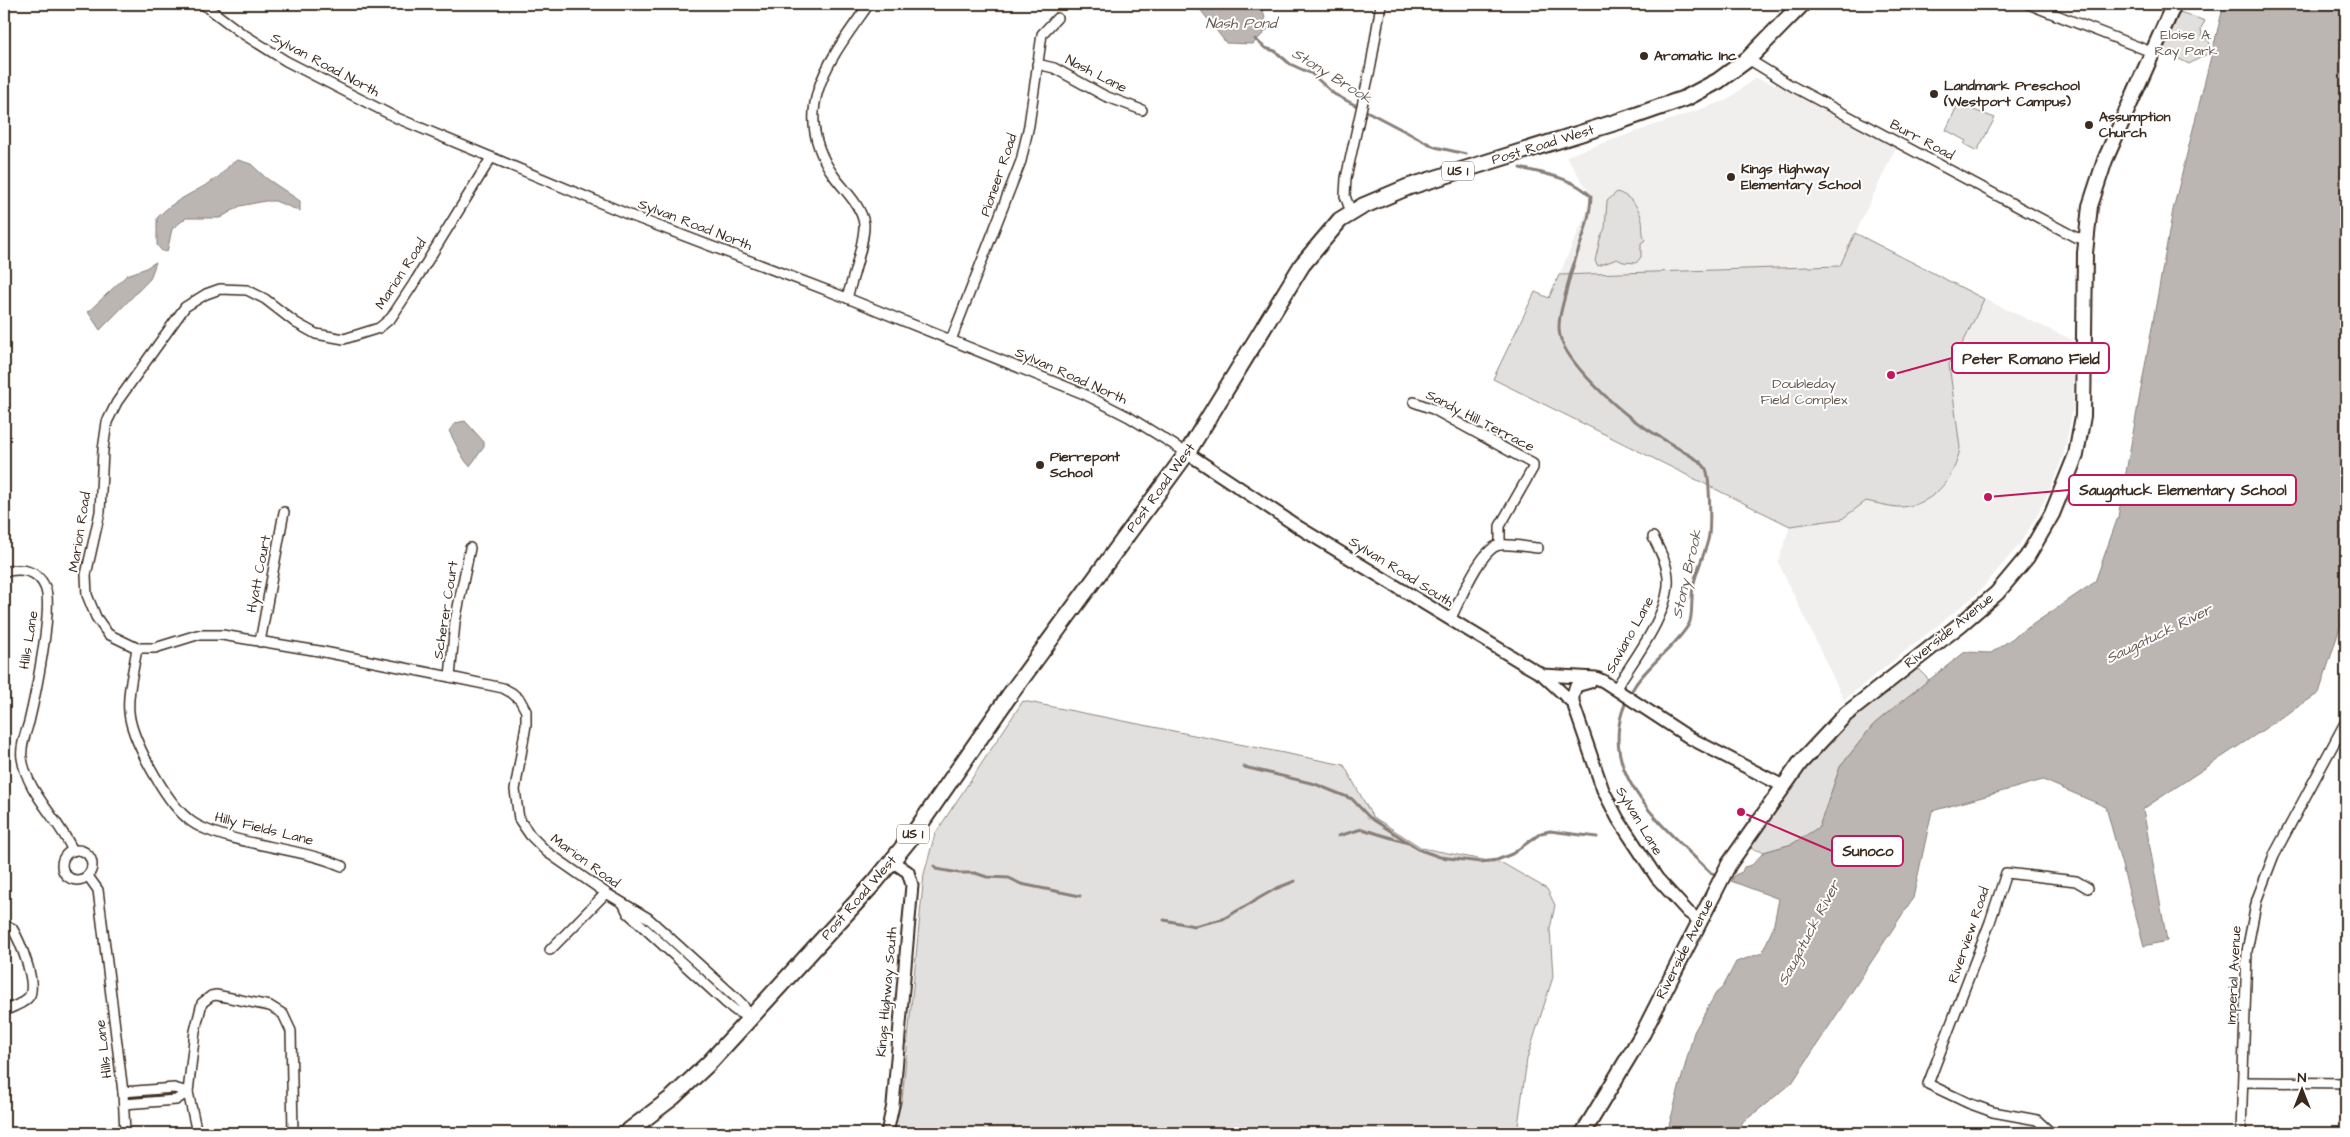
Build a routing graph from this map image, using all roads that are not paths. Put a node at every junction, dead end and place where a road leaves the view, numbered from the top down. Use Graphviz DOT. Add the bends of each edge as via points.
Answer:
graph roads {
  1 [pos="203,4"];
  2 [pos="869,4"];
  3 [pos="1380,4"];
  4 [pos="1802,4"];
  5 [pos="2028,4"];
  6 [pos="2174,4"];
  7 [pos="1057,18"];
  8 [pos="2154,52"];
  9 [pos="1748,59"];
  10 [pos="1037,64"];
  11 [pos="1142,110"];
  12 [pos="491,158"];
  13 [pos="1351,212"];
  14 [pos="2086,239"];
  15 [pos="847,298"];
  16 [pos="951,340"];
  17 [pos="1414,402"];
  18 [pos="1187,454"];
  19 [pos="284,512"];
  20 [pos="1653,537"];
  21 [pos="1500,545"];
  22 [pos="470,548"];
  23 [pos="1538,548"];
  24 [pos="4,572"];
  25 [pos="1450,620"];
  26 [pos="260,642"];
  27 [pos="137,648"];
  28 [pos="1543,674"];
  29 [pos="450,677"];
  30 [pos="1616,689"];
  31 [pos="1573,703"];
  32 [pos="2346,721"];
  33 [pos="1783,786"];
  34 [pos="73,850"];
  35 [pos="892,861"];
  36 [pos="342,866"];
  37 [pos="88,876"];
  38 [pos="2088,888"];
  39 [pos="606,893"];
  40 [pos="1700,920"];
  41 [pos="4,926"];
  42 [pos="550,950"];
  43 [pos="4,1011"];
  44 [pos="750,1018"];
  45 [pos="2243,1082"];
  46 [pos="2346,1083"];
  47 [pos="123,1092"];
  48 [pos="188,1092"];
  49 [pos="124,1104"];
  50 [pos="125,1133"];
  51 [pos="197,1133"];
  52 [pos="293,1133"];
  53 [pos="626,1133"];
  54 [pos="887,1133"];
  55 [pos="1583,1133"];
  56 [pos="2051,1133"];
  57 [pos="2241,1133"];
  1 -- 12 [label="street, Sylvan Road North" via="256,43 313,76 397,118"];
  2 -- 15 [label="street" via="834,52 814,109 815,138 823,159 858,208 864,224"];
  3 -- 13 [label="street" via="1345,187"];
  4 -- 9 [label="main road, Post Road West / US 1"];
  5 -- 8 [label="street"];
  6 -- 8 [label="main road, Riverside Avenue"];
  7 -- 10 [label="street, Pioneer Road" via="1042,34"];
  8 -- 14 [label="main road, Riverside Avenue" via="2094,190"];
  9 -- 13 [label="main road, Post Road West / US 1" via="1712,84 1674,102 1408,187"];
  9 -- 14 [label="street, Burr Road" via="1996,195 2075,237"];
  10 -- 11 [label="street, Nash Lane" via="1054,68 1105,96"];
  10 -- 16 [label="street, Pioneer Road" via="1021,161"];
  12 -- 15 [label="street, Sylvan Road North"];
  12 -- 27 [label="street, Marion Road" via="391,318 379,328 344,339 316,334 247,290 220,289 193,301 179,314 117,402 107,422 100,512 86,575 88,595 101,626 116,640"];
  13 -- 18 [label="main road, Post Road West / US 1" via="1331,228 1302,265"];
  14 -- 33 [label="main road, Riverside Avenue" via="2086,371 2082,424 2070,474 2046,526 1997,593 1845,715 1809,751"];
  15 -- 16 [label="street, Sylvan Road North"];
  16 -- 18 [label="street, Sylvan Road North" via="1100,402"];
  17 -- 21 [label="street, Sandy Hill Terrace" via="1533,464 1500,526"];
  18 -- 25 [label="street, Sylvan Road South"];
  18 -- 35 [label="main road, Post Road West / US 1" via="1032,663"];
  19 -- 26 [label="street, Hyatt Court"];
  20 -- 30 [label="street, Saviano Lane" via="1665,562 1668,577 1666,598"];
  21 -- 23 [label="street"];
  21 -- 25 [label="street" via="1482,558"];
  22 -- 29 [label="street, Scherer Court" via="455,622"];
  24 -- 34 [label="street, Hills Lane" via="26,569 45,586 48,609 21,755 24,774"];
  25 -- 28 [label="street, Sylvan Road South"];
  26 -- 27 [label="street, Marion Road" via="207,634 155,648"];
  26 -- 29 [label="street, Marion Road"];
  27 -- 36 [label="street, Hilly Fields Lane" via="129,699 131,723 143,752 177,808 192,822 211,832 319,856"];
  28 -- 30 [label="street, Sylvan Road South" via="1596,678"];
  28 -- 31 [label="street, Sylvan Lane"];
  29 -- 39 [label="street, Marion Road" via="503,688 520,700 526,718 515,790 519,819 547,852"];
  30 -- 31 [label="street, Sylvan Road South" via="1592,682 1580,683 1574,690"];
  30 -- 33 [label="street, Sylvan Road South" via="1690,738"];
  31 -- 40 [label="street, Sylvan Lane" via="1603,790 1614,812 1657,878 1688,912"];
  32 -- 45 [label="street, Imperial Avenue" via="2274,855 2256,899 2247,952"];
  33 -- 40 [label="main road, Riverside Avenue" via="1722,876"];
  34 -- 37 [label="street, Hills Lane" via="83,851 90,857 92,867"];
  34 -- 37 [label="street" via="62,860 64,874 76,881"];
  35 -- 44 [label="main road, Post Road West / US 1"];
  35 -- 54 [label="street, Kings Highway South" via="908,872 912,885 893,1106"];
  37 -- 47 [label="street, Hills Lane" via="98,890"];
  38 -- 56 [label="street, Riverview Road" via="2076,881 2006,873 1928,1084 1968,1104 2037,1120"];
  39 -- 42 [label="street"];
  39 -- 44 [label="street, Marion Road" via="624,904 628,913 736,1011"];
  40 -- 55 [label="main road, Riverside Avenue" via="1631,1054"];
  41 -- 43 [label="street" via="12,928 18,938 26,958 31,987 30,996"];
  44 -- 53 [label="main road, Post Road West / US 1" via="683,1088"];
  45 -- 46 [label="street"];
  45 -- 57 [label="street, Imperial Avenue"];
  47 -- 48 [label="street" via="174,1088"];
  47 -- 49 [label="street, Hills Lane"];
  48 -- 49 [label="street" via="176,1100"];
  48 -- 51 [label="street"];
  48 -- 52 [label="street" via="200,1006 206,999 216,995 270,1006 290,1024"];
  49 -- 50 [label="street, Hills Lane"];
}
